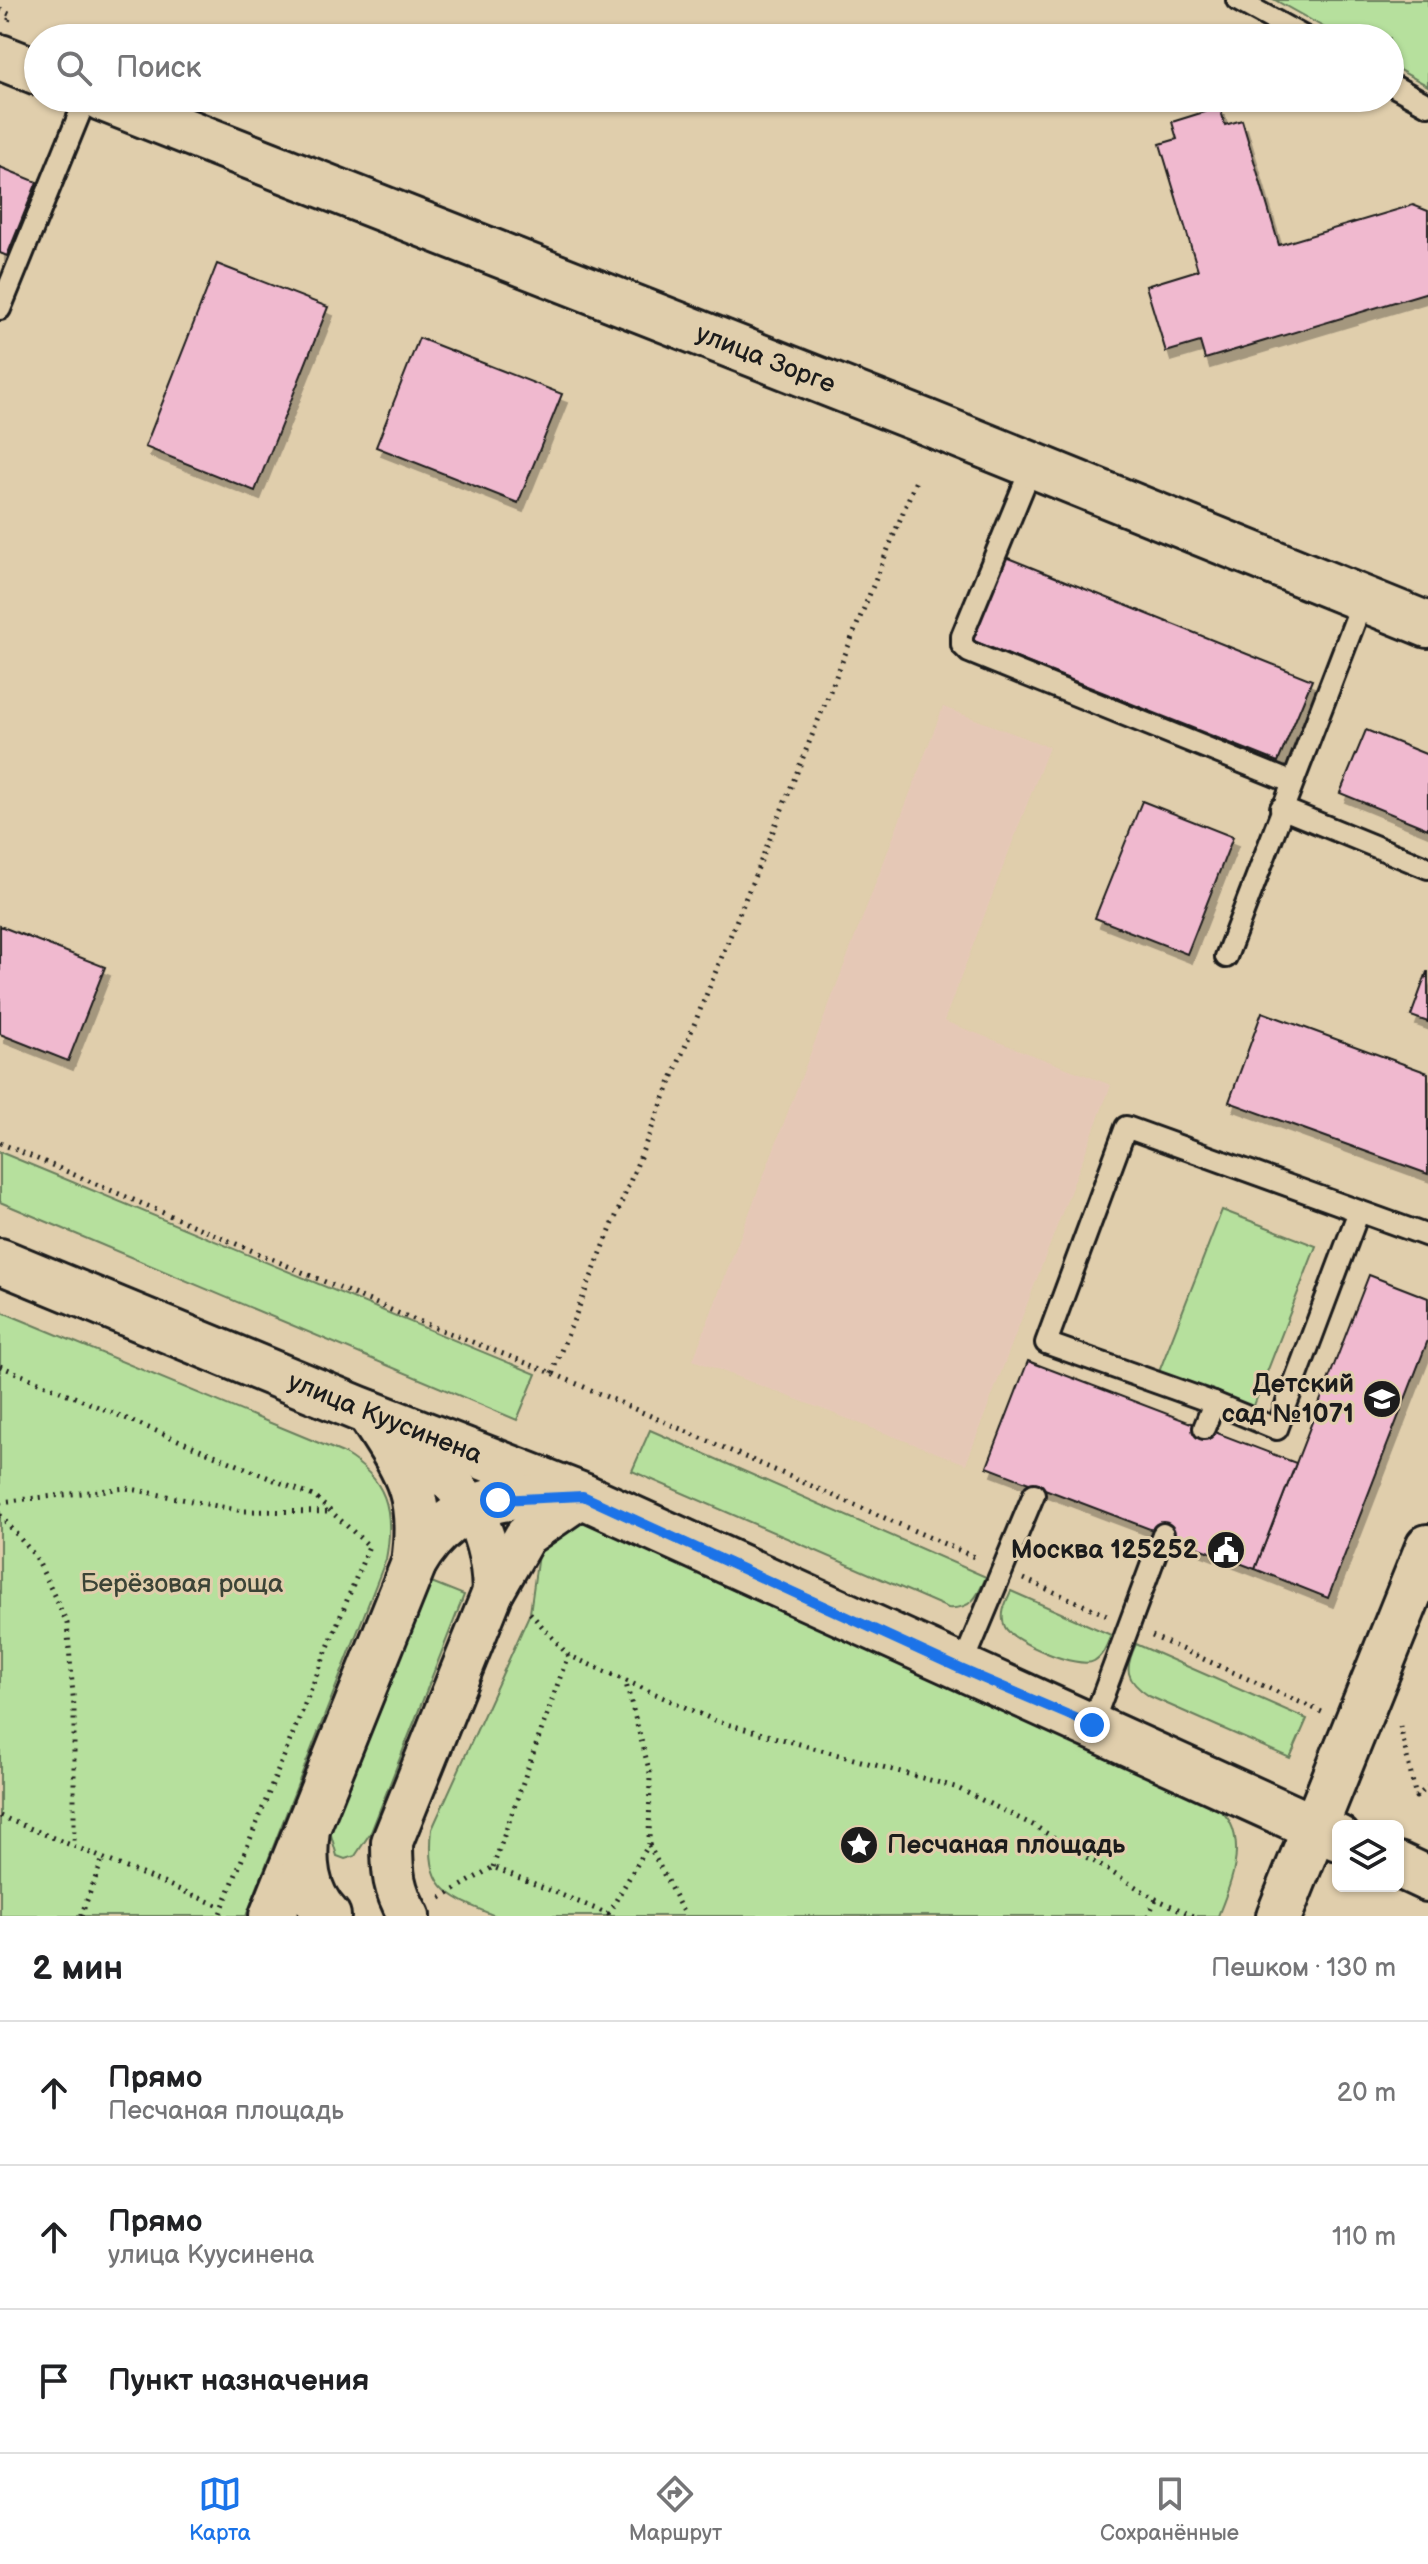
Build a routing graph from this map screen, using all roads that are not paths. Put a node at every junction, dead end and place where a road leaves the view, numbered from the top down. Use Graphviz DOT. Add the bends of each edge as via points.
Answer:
graph roads {
  1 [pos="1237,0"];
  2 [pos="1281,24"];
  3 [pos="0,57"];
  4 [pos="24,66"];
  5 [pos="1404,92"];
  6 [pos="1428,105"];
  7 [pos="80,112"];
  8 [pos="137,112"];
  9 [pos="0,309"];
  10 [pos="1032,466"];
  11 [pos="1363,600"];
  12 [pos="1428,625"];
  13 [pos="1291,782"];
  14 [pos="1281,808"];
  15 [pos="1428,868"];
  16 [pos="1226,957"];
  17 [pos="1359,1211"];
  18 [pos="1428,1236"];
  19 [pos="0,1261"];
  20 [pos="1214,1403"];
  21 [pos="369,1413"];
  22 [pos="1204,1428"];
  23 [pos="1034,1494"];
  24 [pos="583,1496"];
  25 [pos="472,1509"];
  26 [pos="1163,1534"];
  27 [pos="1428,1547"];
  28 [pos="414,1563"];
  29 [pos="493,1592"];
  30 [pos="961,1669"];
  31 [pos="1092,1725"];
  32 [pos="307,1829"];
  33 [pos="1326,1833"];
  34 [pos="1404,1868"];
  35 [pos="1428,1879"];
  36 [pos="425,1907"];
  37 [pos="272,1916"];
  38 [pos="328,1916"];
  39 [pos="1279,1916"];
  1 -- 2 [label="lane"];
  3 -- 4 [label="main road"];
  5 -- 6 [label="lane"];
  7 -- 9 [label="lane"];
  8 -- 10 [label="main road, улица Зорге"];
  10 -- 11 [label="main road, улица Зорге"];
  10 -- 13 [label="lane" via="962,645"];
  11 -- 12 [label="main road, улица Зорге"];
  11 -- 13 [label="lane"];
  13 -- 14 [label="lane"];
  14 -- 15 [label="lane"];
  14 -- 16 [label="lane"];
  17 -- 18 [label="lane"];
  17 -- 20 [label="lane" via="1277,1429"];
  17 -- 20 [label="lane" via="1126,1127 1046,1343"];
  19 -- 21 [label="main road, улица Куусинена"];
  20 -- 22 [label="lane"];
  21 -- 24 [label="main road, улица Куусинена"];
  21 -- 25 [label="street" via="432,1461"];
  21 -- 28 [label="main road" via="411,1485 418,1511"];
  23 -- 30 [label="lane"];
  24 -- 25 [label="main road" via="498,1500"];
  24 -- 29 [label="street" via="525,1536"];
  24 -- 30 [label="main road, улица Куусинена"];
  25 -- 28 [label="main road" via="439,1529"];
  25 -- 29 [label="street" via="486,1538"];
  26 -- 31 [label="lane"];
  27 -- 33 [label="main road"];
  28 -- 32 [label="main road"];
  29 -- 36 [label="street" via="392,1842 399,1900"];
  30 -- 31 [label="main road, улица Куусинена"];
  31 -- 33 [label="main road, улица Куусинена"];
  32 -- 37 [label="main road"];
  32 -- 38 [label="main road" via="307,1877"];
  33 -- 39 [label="main road"];
  34 -- 35 [label="main road"];
}
